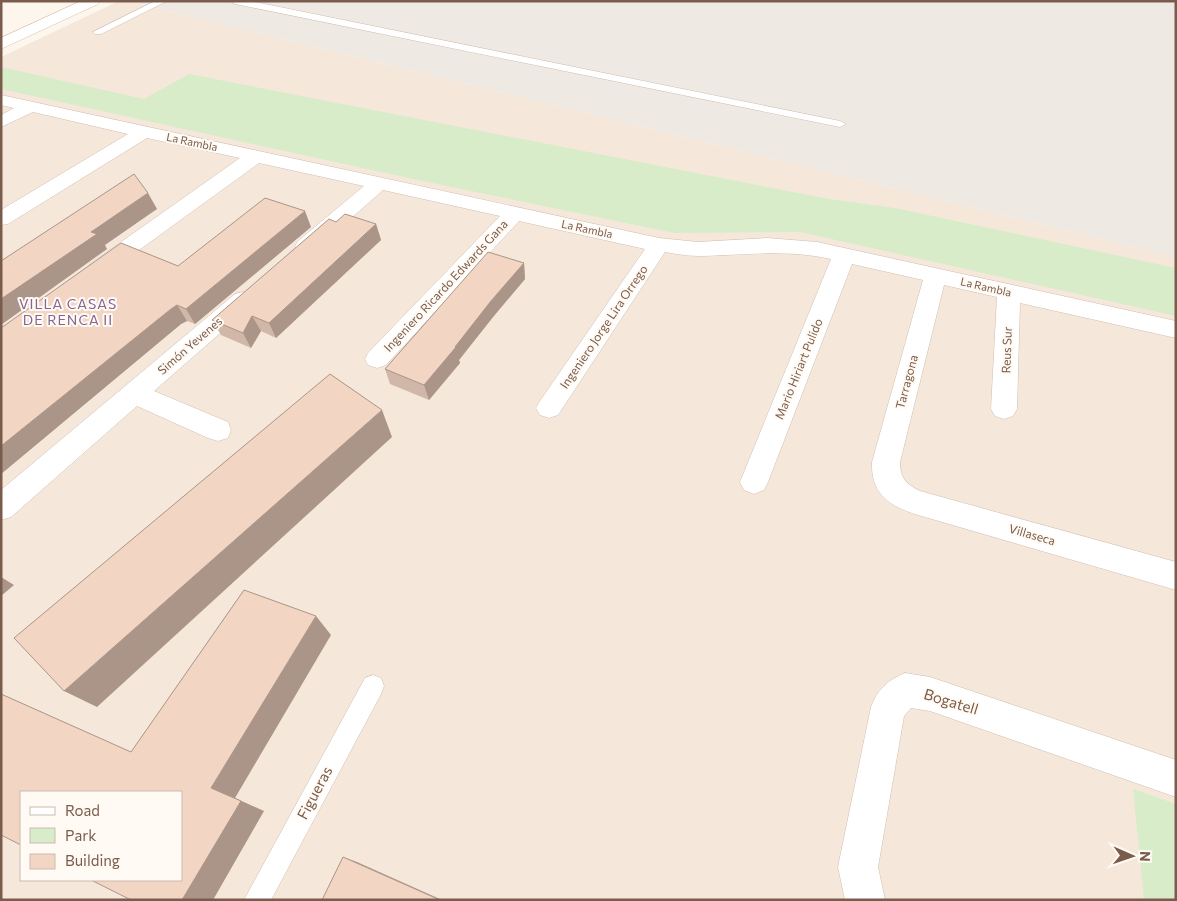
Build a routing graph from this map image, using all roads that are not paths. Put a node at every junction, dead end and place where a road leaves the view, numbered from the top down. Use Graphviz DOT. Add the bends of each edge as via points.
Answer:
graph roads {
  1 [pos="93,1"];
  2 [pos="163,1"];
  3 [pos="235,1"];
  4 [pos="98,32"];
  5 [pos="1,44"];
  6 [pos="1,100"];
  7 [pos="30,107"];
  8 [pos="1,122"];
  9 [pos="840,124"];
  10 [pos="144,132"];
  11 [pos="256,156"];
  12 [pos="379,183"];
  13 [pos="515,213"];
  14 [pos="1,220"];
  15 [pos="659,245"];
  16 [pos="844,254"];
  17 [pos="291,259"];
  18 [pos="935,276"];
  19 [pos="82,281"];
  20 [pos="261,285"];
  21 [pos="1009,292"];
  22 [pos="1176,330"];
  23 [pos="377,359"];
  24 [pos="134,394"];
  25 [pos="549,408"];
  26 [pos="1004,409"];
  27 [pos="218,430"];
  28 [pos="754,482"];
  29 [pos="892,487"];
  30 [pos="1,508"];
  31 [pos="1176,576"];
  32 [pos="373,686"];
  33 [pos="1176,779"];
  34 [pos="257,900"];
  35 [pos="865,900"];
  1 -- 5 [label="street"];
  2 -- 4 [label="lane"];
  3 -- 9 [label="lane"];
  6 -- 7 [label="street, La Rambla"];
  7 -- 8 [label="street"];
  7 -- 10 [label="street, La Rambla"];
  10 -- 11 [label="street, La Rambla"];
  10 -- 14 [label="street"];
  11 -- 12 [label="street, La Rambla"];
  11 -- 19 [label="street"];
  12 -- 13 [label="street, La Rambla"];
  12 -- 17 [label="street"];
  13 -- 15 [label="street, La Rambla"];
  13 -- 23 [label="street, Ingeniero Ricardo Edwards Gana"];
  15 -- 16 [label="street, La Rambla" via="698,249 790,246"];
  15 -- 25 [label="street, Ingeniero Jorge Lira Orrego"];
  16 -- 18 [label="street, La Rambla"];
  16 -- 28 [label="street, Mario Hiriart Pulido"];
  18 -- 21 [label="street, La Rambla"];
  18 -- 29 [label="street, Tarragona" via="886,462 887,479"];
  20 -- 24 [label="street, Simón Yevenes"];
  21 -- 22 [label="street, La Rambla"];
  21 -- 26 [label="street, Reus Sur"];
  24 -- 27 [label="street"];
  24 -- 30 [label="street, Simón Yevenes"];
  29 -- 31 [label="street, Villaseca" via="907,500"];
  32 -- 34 [label="lane, Figueras"];
  33 -- 35 [label="street, Bogatell" via="930,694 905,690 888,707 858,867"];
}
